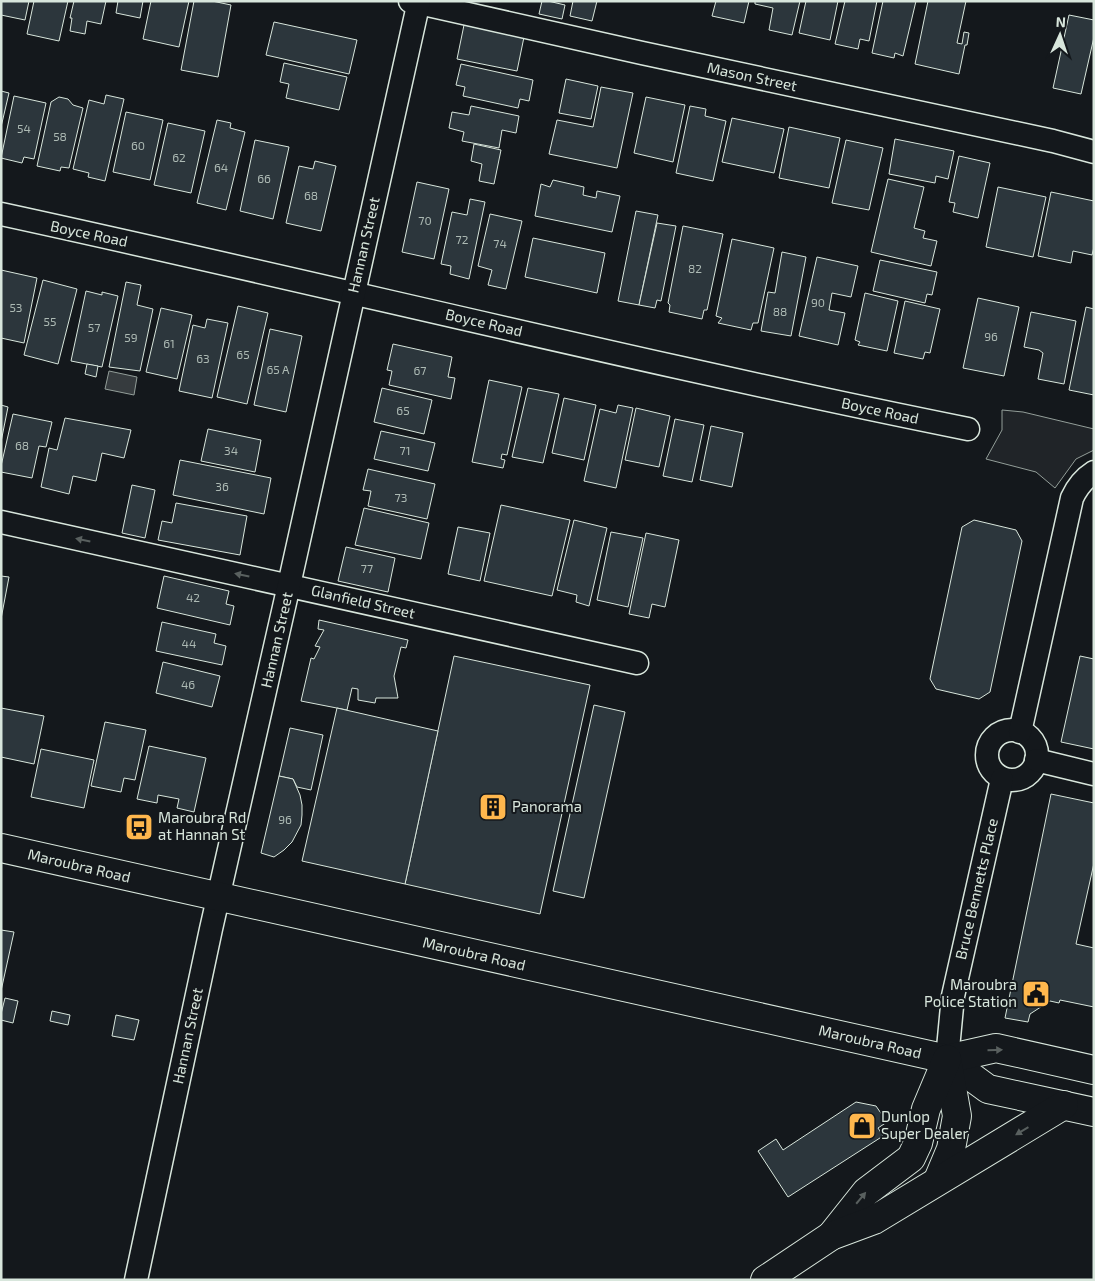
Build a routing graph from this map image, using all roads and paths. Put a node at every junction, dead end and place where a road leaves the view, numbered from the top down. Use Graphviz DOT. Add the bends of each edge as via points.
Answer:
graph roads {
  1 [pos="416,2"];
  2 [pos="1094,152"];
  3 [pos="1,214"];
  4 [pos="353,293"];
  5 [pos="968,429"];
  6 [pos="1094,472"];
  7 [pos="1,522"];
  8 [pos="289,585"];
  9 [pos="637,663"];
  10 [pos="1020,732"];
  11 [pos="1036,760"];
  12 [pos="1094,774"];
  13 [pos="1002,778"];
  14 [pos="1,848"];
  15 [pos="218,896"];
  16 [pos="948,1059"];
  17 [pos="1094,1070"];
  18 [pos="1064,1105"];
  19 [pos="1094,1112"];
  20 [pos="938,1180"];
  21 [pos="831,1236"];
  22 [pos="136,1280"];
  23 [pos="765,1280"];
  1 -- 2 [label="street, Mason Street"];
  1 -- 4 [label="street, Hannan Street"];
  3 -- 4 [label="street, Boyce Road"];
  4 -- 5 [label="street, Boyce Road" via="757,386"];
  4 -- 8 [label="street, Hannan Street"];
  6 -- 10 [label="street" via="1085,478 1072,498"];
  8 -- 7 [label="street, Glanfield Street, one-way"];
  8 -- 9 [label="street, Glanfield Street"];
  8 -- 15 [label="street, Hannan Street"];
  10 -- 11 [label="street" via="1035,746"];
  10 -- 13 [label="street" via="1000,733 987,750 988,765"];
  11 -- 12 [label="street"];
  11 -- 13 [label="street" via="1024,777 1016,780"];
  13 -- 16 [label="street, Bruce Bennetts Place" via="953,996"];
  14 -- 15 [label="main road, Maroubra Road"];
  15 -- 16 [label="main road, Maroubra Road"];
  15 -- 22 [label="street, Hannan Street"];
  16 -- 17 [label="main road, Maroubra Road, one-way" via="996,1048"];
  16 -- 18 [label="main road, Maroubra Road" via="988,1089"];
  16 -- 20 [label="main road" via="957,1116 952,1149"];
  21 -- 16 [label="main road, one-way" via="866,1192 911,1158 926,1109"];
  18 -- 19 [label="main road, Maroubra Road"];
  18 -- 20 [label="main road, one-way"];
  20 -- 21 [label="main road" via="874,1220"];
  21 -- 23 [label="main road"];
}
